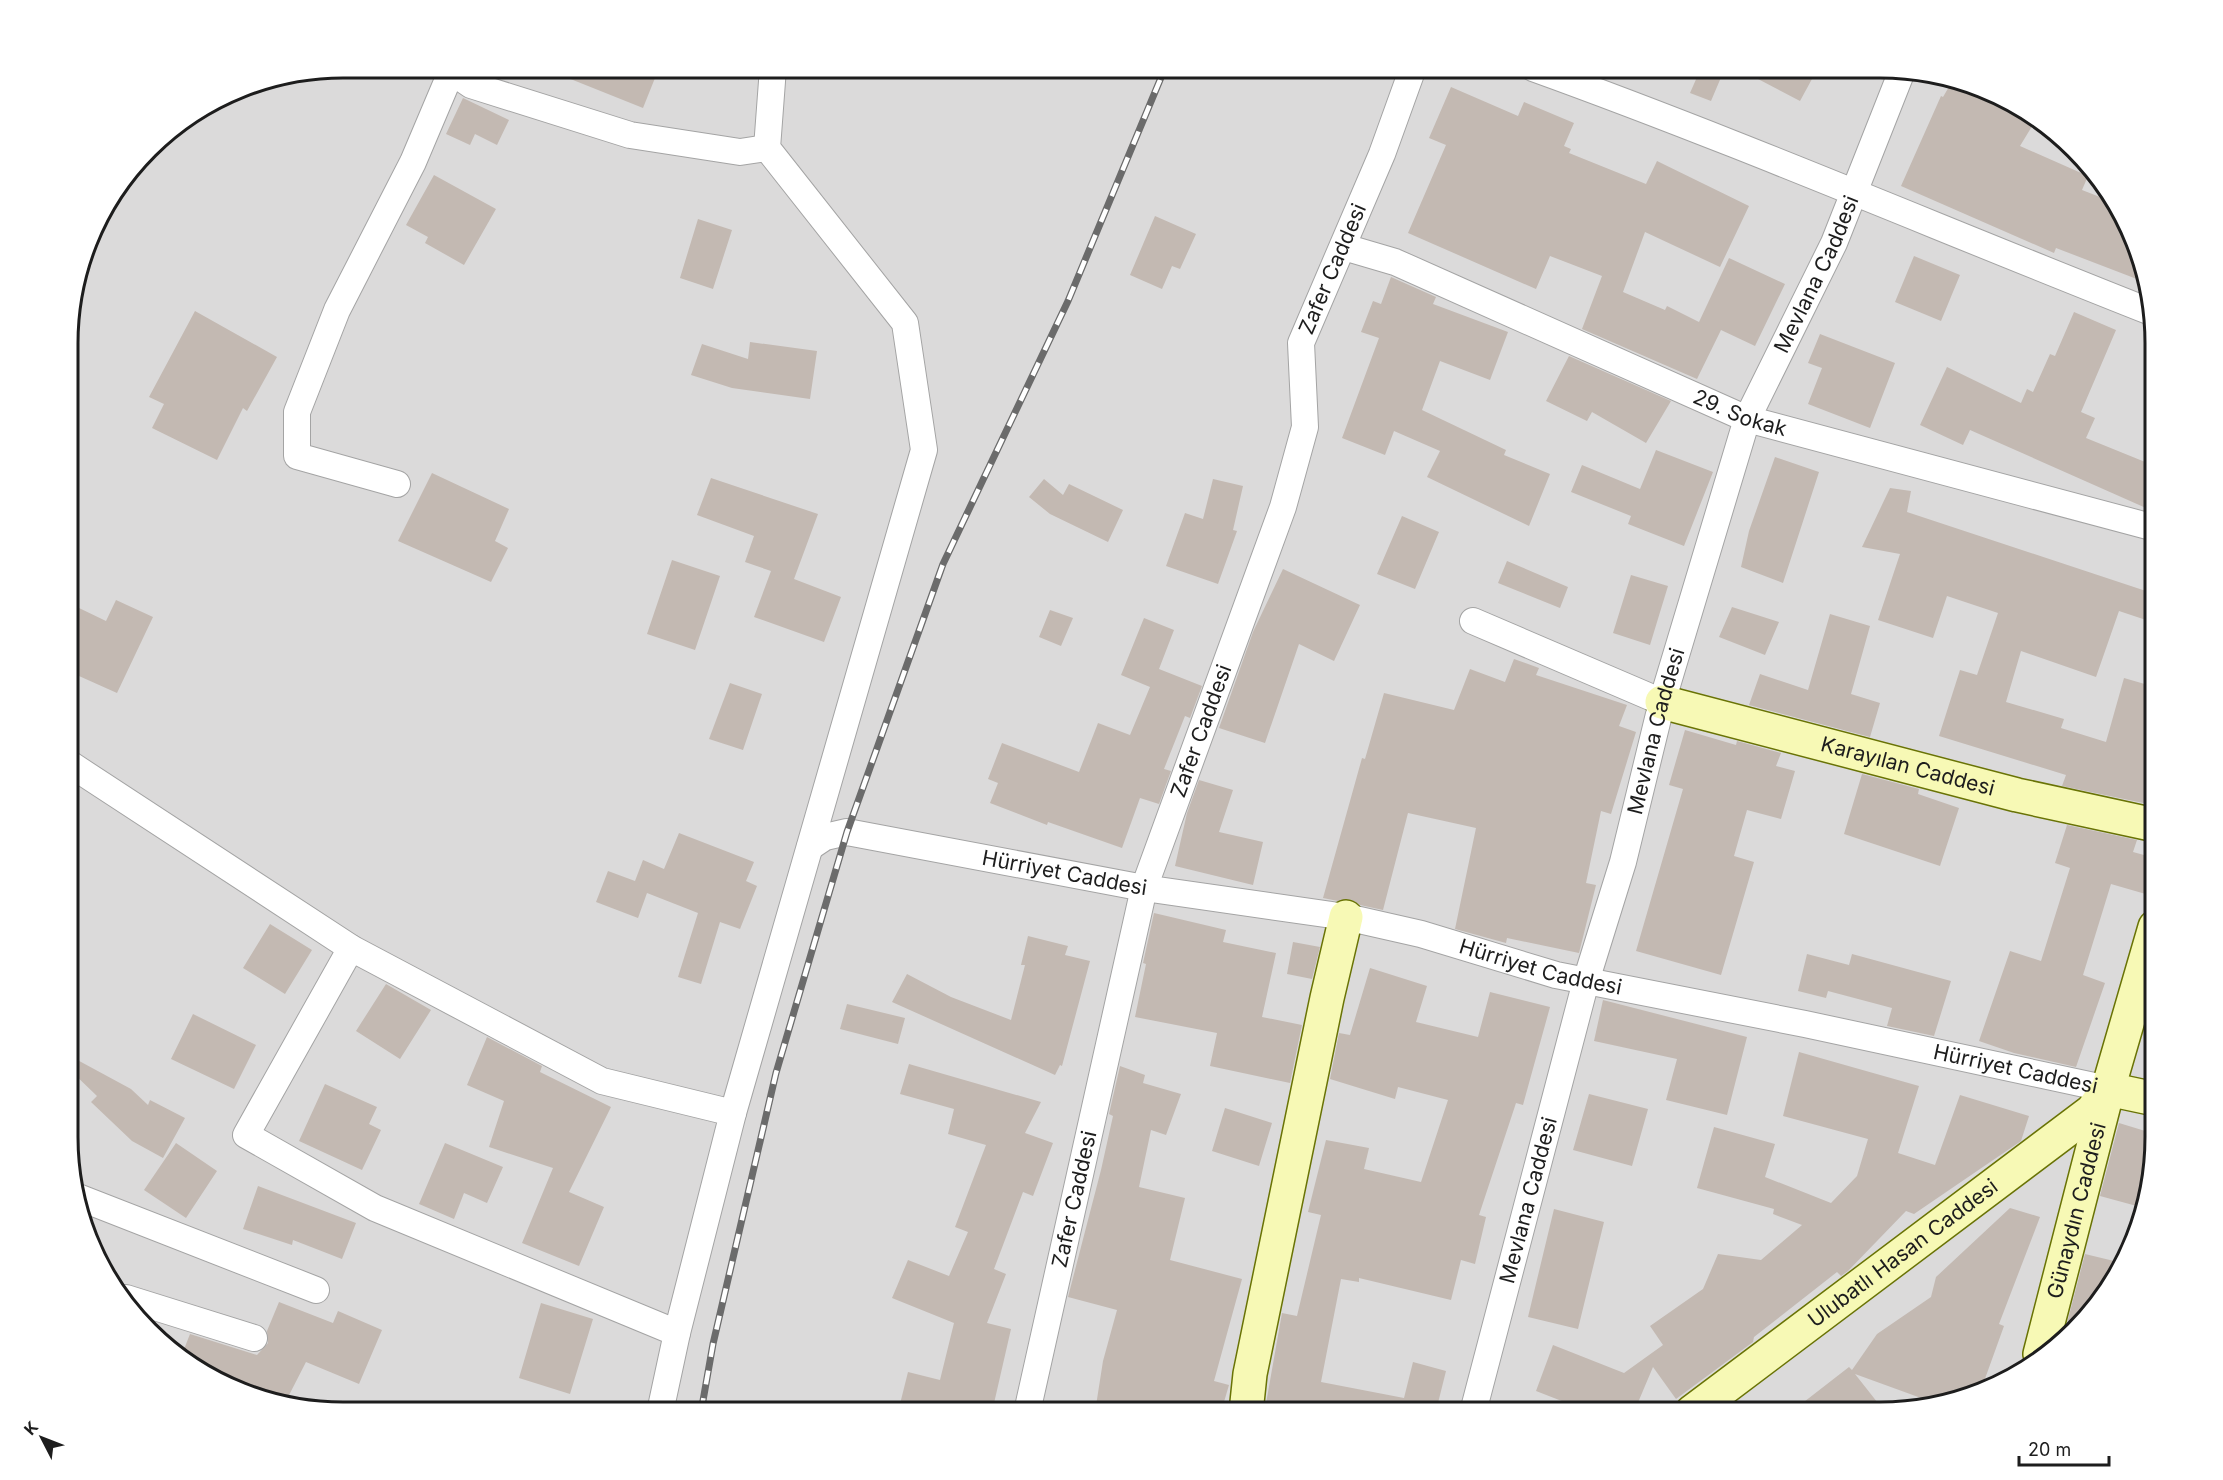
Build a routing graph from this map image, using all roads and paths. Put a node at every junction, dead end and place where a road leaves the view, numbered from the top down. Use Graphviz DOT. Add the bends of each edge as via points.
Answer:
graph roads {
  1 [pos="446,78"];
  2 [pos="461,78"];
  3 [pos="772,78"];
  4 [pos="1409,78"];
  5 [pos="1561,78"];
  6 [pos="1899,79"];
  7 [pos="766,148"];
  8 [pos="1855,195"];
  9 [pos="1344,247"];
  10 [pos="2143,309"];
  11 [pos="1747,419"];
  12 [pos="397,484"];
  13 [pos="2145,525"];
  14 [pos="1473,621"];
  15 [pos="1662,702"];
  16 [pos="78,769"];
  17 [pos="2145,823"];
  18 [pos="810,847"];
  19 [pos="1144,888"];
  20 [pos="1346,917"];
  21 [pos="351,948"];
  22 [pos="2145,961"];
  23 [pos="1586,981"];
  24 [pos="2108,1089"];
  25 [pos="2145,1097"];
  26 [pos="733,1113"];
  27 [pos="86,1200"];
  28 [pos="316,1290"];
  29 [pos="135,1301"];
  30 [pos="677,1333"];
  31 [pos="254,1338"];
  32 [pos="2042,1346"];
  33 [pos="662,1402"];
  34 [pos="1029,1402"];
  35 [pos="1247,1402"];
  36 [pos="1476,1402"];
  37 [pos="1705,1402"];
  1 -- 12 [label="street" via="413,162 337,310 297,412 297,456"];
  2 -- 7 [label="street" via="471,85 630,135 740,152"];
  3 -- 7 [label="street"];
  4 -- 9 [label="street, Zafer Caddesi"];
  5 -- 8 [label="street" via="1678,120"];
  6 -- 8 [label="street, Mevlana Caddesi"];
  7 -- 18 [label="street" via="905,322 924,450"];
  8 -- 10 [label="street"];
  8 -- 11 [label="street, Mevlana Caddesi"];
  9 -- 11 [label="street, 29. Sokak" via="1395,262"];
  9 -- 19 [label="street, Zafer Caddesi" via="1301,344 1305,427 1283,507"];
  11 -- 13 [label="street, 29. Sokak"];
  11 -- 15 [label="street, Mevlana Caddesi"];
  14 -- 15 [label="street"];
  15 -- 17 [label="street, Karayılan Caddesi" via="2017,795"];
  15 -- 23 [label="street, Mevlana Caddesi" via="1623,862"];
  16 -- 21 [label="street"];
  18 -- 19 [label="street, Hürriyet Caddesi" via="825,837 847,832"];
  18 -- 26 [label="street"];
  19 -- 20 [label="street, Hürriyet Caddesi"];
  19 -- 34 [label="street, Zafer Caddesi"];
  20 -- 23 [label="street, Hürriyet Caddesi"];
  20 -- 35 [label="street"];
  21 -- 26 [label="street" via="602,1081"];
  21 -- 30 [label="street" via="246,1135 375,1208"];
  22 -- 24 [label="street, Günaydın Caddesi"];
  23 -- 24 [label="street, Hürriyet Caddesi"];
  23 -- 36 [label="street, Mevlana Caddesi"];
  24 -- 25 [label="street, Hürriyet Caddesi"];
  24 -- 32 [label="street, Günaydın Caddesi"];
  24 -- 37 [label="street, Ulubatlı Hasan Caddesi" via="2092,1112"];
  26 -- 30 [label="street"];
  27 -- 28 [label="street"];
  29 -- 31 [label="street"];
  30 -- 33 [label="street"];
}
